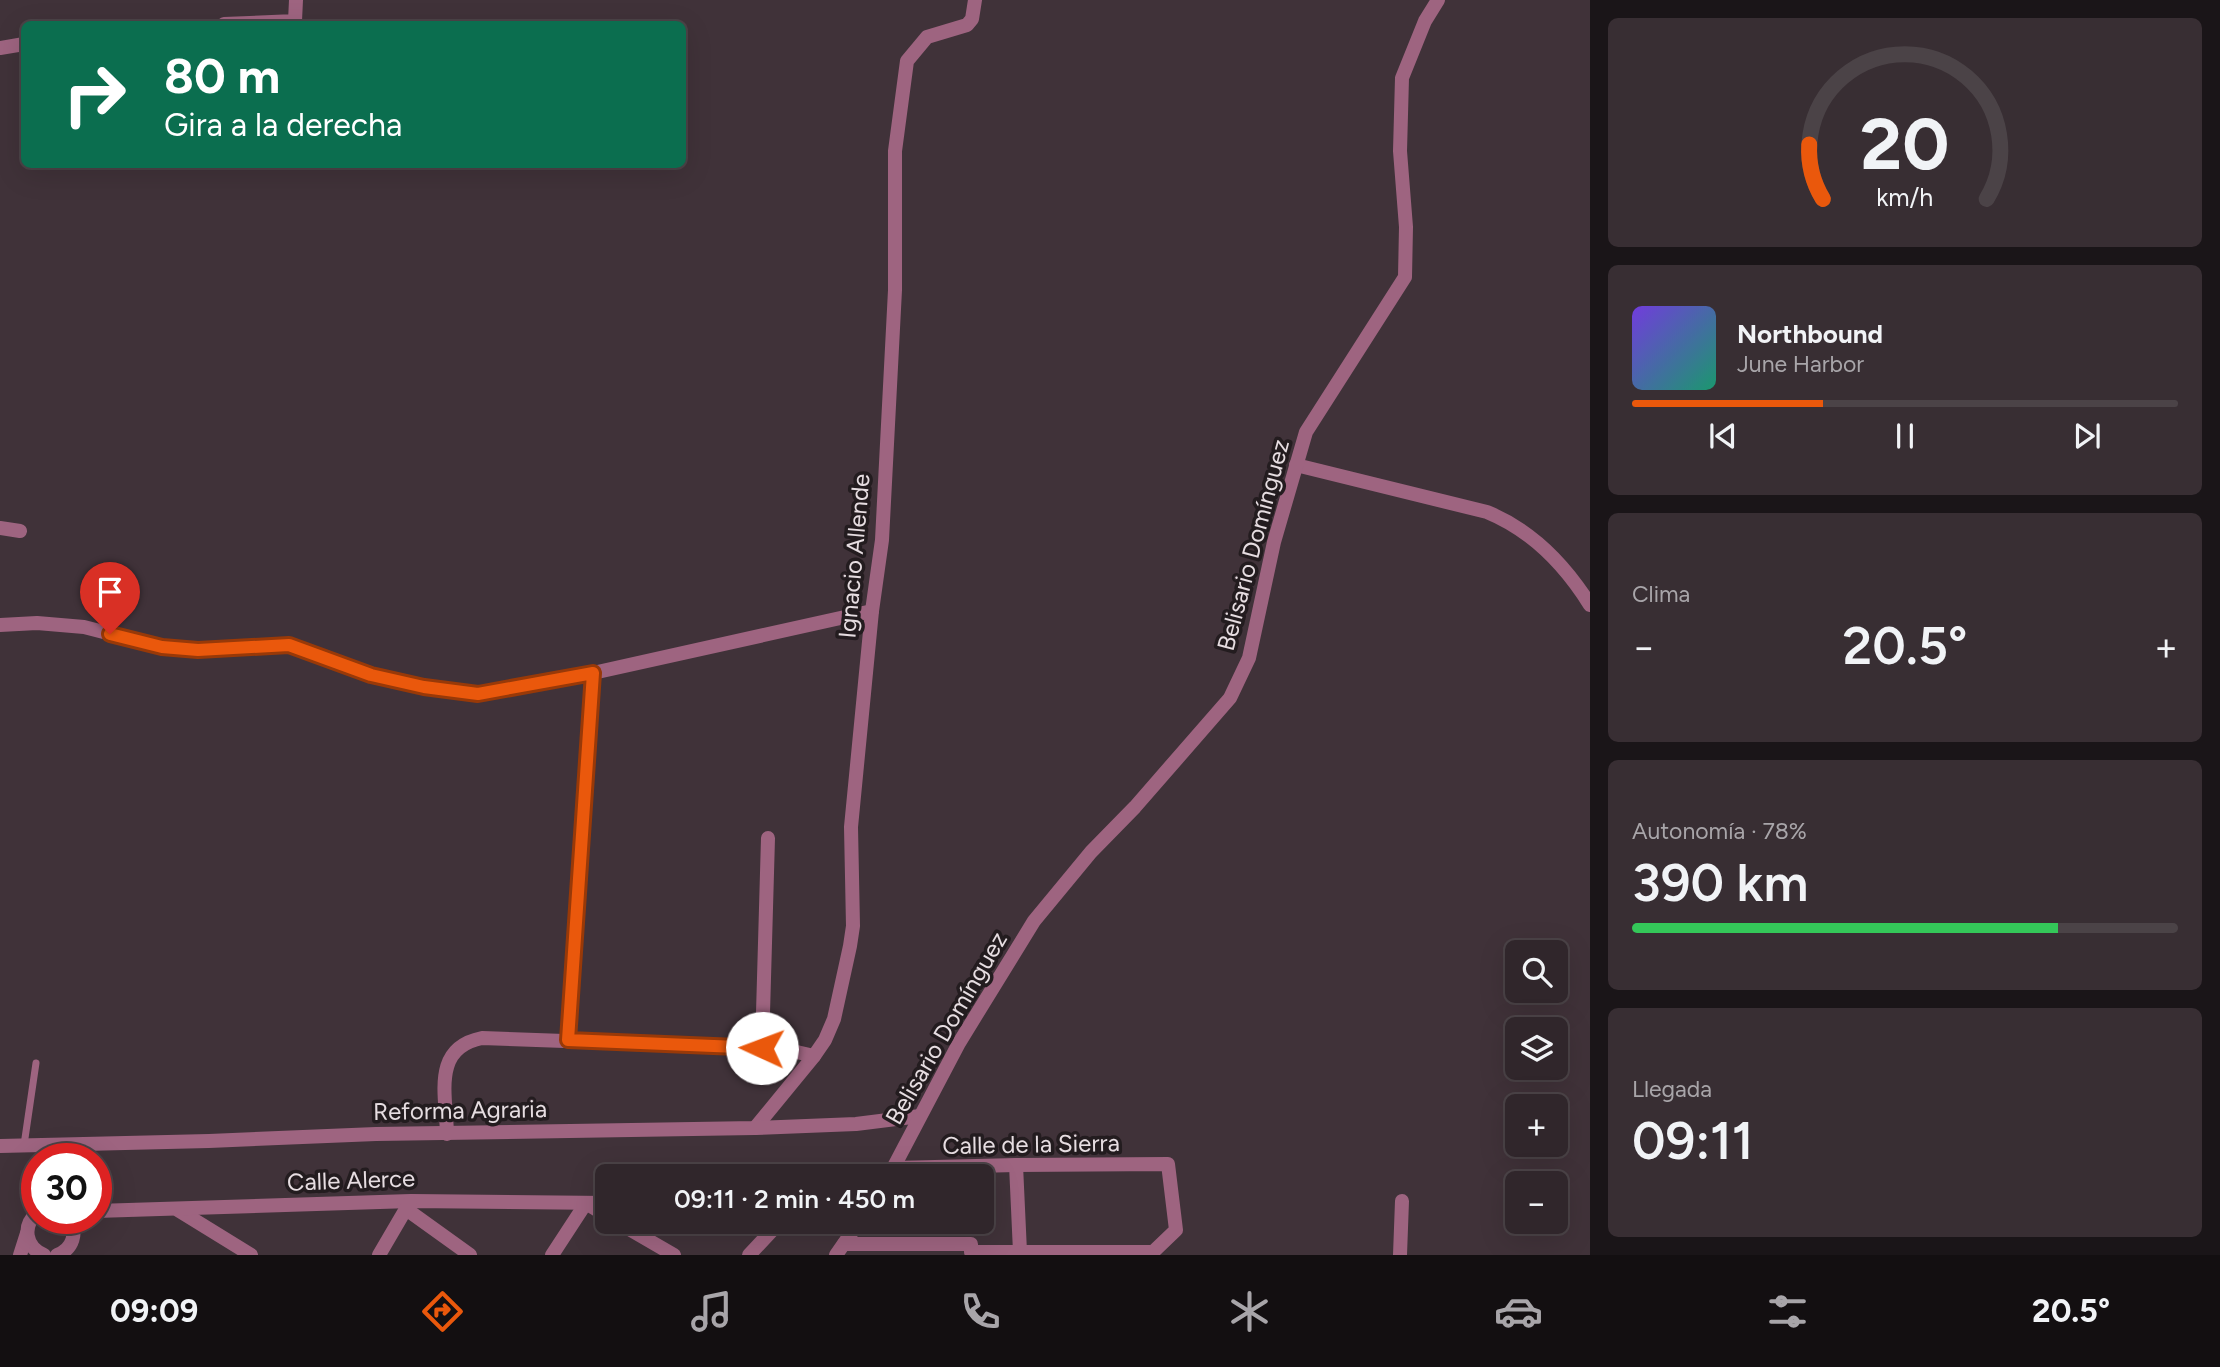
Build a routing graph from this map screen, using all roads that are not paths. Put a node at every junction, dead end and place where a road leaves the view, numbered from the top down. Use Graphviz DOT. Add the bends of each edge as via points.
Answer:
graph roads {
  1 [pos="296,0"];
  2 [pos="975,0"];
  3 [pos="1438,0"];
  4 [pos="295,21"];
  5 [pos="21,44"];
  6 [pos="0,48"];
  7 [pos="1296,465"];
  8 [pos="0,528"];
  9 [pos="20,531"];
  10 [pos="1590,605"];
  11 [pos="872,611"];
  12 [pos="0,625"];
  13 [pos="593,673"];
  14 [pos="768,838"];
  15 [pos="568,1040"];
  16 [pos="762,1048"];
  17 [pos="814,1056"];
  18 [pos="36,1063"];
  19 [pos="920,1116"];
  20 [pos="755,1128"];
  21 [pos="447,1134"];
  22 [pos="24,1143"];
  23 [pos="101,1143"];
  24 [pos="21,1145"];
  25 [pos="0,1146"];
  26 [pos="896,1164"];
  27 [pos="1016,1165"];
  28 [pos="994,1166"];
  29 [pos="1402,1200"];
  30 [pos="586,1203"];
  31 [pos="595,1203"];
  32 [pos="408,1205"];
  33 [pos="177,1209"];
  34 [pos="595,1209"];
  35 [pos="112,1211"];
  36 [pos="27,1234"];
  37 [pos="27,1234"];
  38 [pos="74,1234"];
  39 [pos="638,1234"];
  40 [pos="769,1234"];
  41 [pos="851,1234"];
  42 [pos="840,1249"];
  43 [pos="1020,1252"];
  44 [pos="971,1253"];
  45 [pos="20,1255"];
  46 [pos="44,1255"];
  47 [pos="57,1255"];
  48 [pos="251,1255"];
  49 [pos="379,1255"];
  50 [pos="470,1255"];
  51 [pos="552,1255"];
  52 [pos="674,1255"];
  53 [pos="750,1255"];
  54 [pos="1401,1255"];
  1 -- 4 [label="street"];
  2 -- 11 [label="street, Ignacio Allende" via="967,26 927,37 906,61 895,150 895,290 882,540"];
  3 -- 7 [label="street, Belisario Domínguez" via="1402,78 1405,277 1306,432"];
  5 -- 6 [label="street"];
  7 -- 10 [label="street" via="1506,520 1571,575"];
  7 -- 19 [label="street, Belisario Domínguez" via="1249,658 1230,698 1034,921"];
  8 -- 9 [label="street"];
  11 -- 13 [label="street"];
  11 -- 17 [label="street, Ignacio Allende" via="851,827 852,926 834,1019"];
  12 -- 13 [label="street" via="84,627 162,647 198,650 289,645 371,675 478,694"];
  13 -- 15 [label="street"];
  14 -- 16 [label="street"];
  15 -- 16 [label="street"];
  15 -- 21 [label="street" via="482,1038 456,1049 448,1059 446,1073"];
  16 -- 17 [label="street"];
  17 -- 20 [label="street, Ignacio Allende"];
  18 -- 22 [label="lane"];
  19 -- 20 [label="street, Reforma Agraria"];
  19 -- 26 [label="street, Belisario Domínguez"];
  20 -- 21 [label="street, Reforma Agraria"];
  21 -- 23 [label="street, Reforma Agraria"];
  24 -- 25 [label="street, Reforma Agraria"];
  27 -- 28 [label="street, Calle de la Sierra"];
  27 -- 43 [label="street"];
  27 -- 43 [label="street, Calle de la Sierra" via="1168,1164 1175,1230 1153,1252"];
  29 -- 54 [label="street"];
  30 -- 31 [label="street, Calle Alerce"];
  30 -- 32 [label="street, Calle Alerce"];
  30 -- 34 [label="street"];
  30 -- 51 [label="street"];
  32 -- 33 [label="street, Calle Alerce"];
  32 -- 49 [label="street"];
  32 -- 50 [label="street"];
  33 -- 35 [label="street, Calle Alerce"];
  33 -- 48 [label="street"];
  36 -- 45 [label="street"];
  37 -- 46 [label="street" via="32,1247"];
  38 -- 47 [label="street" via="68,1248"];
  39 -- 52 [label="street"];
  40 -- 53 [label="street"];
  41 -- 42 [label="street"];
  42 -- 44 [label="street" via="971,1244"];
  43 -- 44 [label="street"];
}
